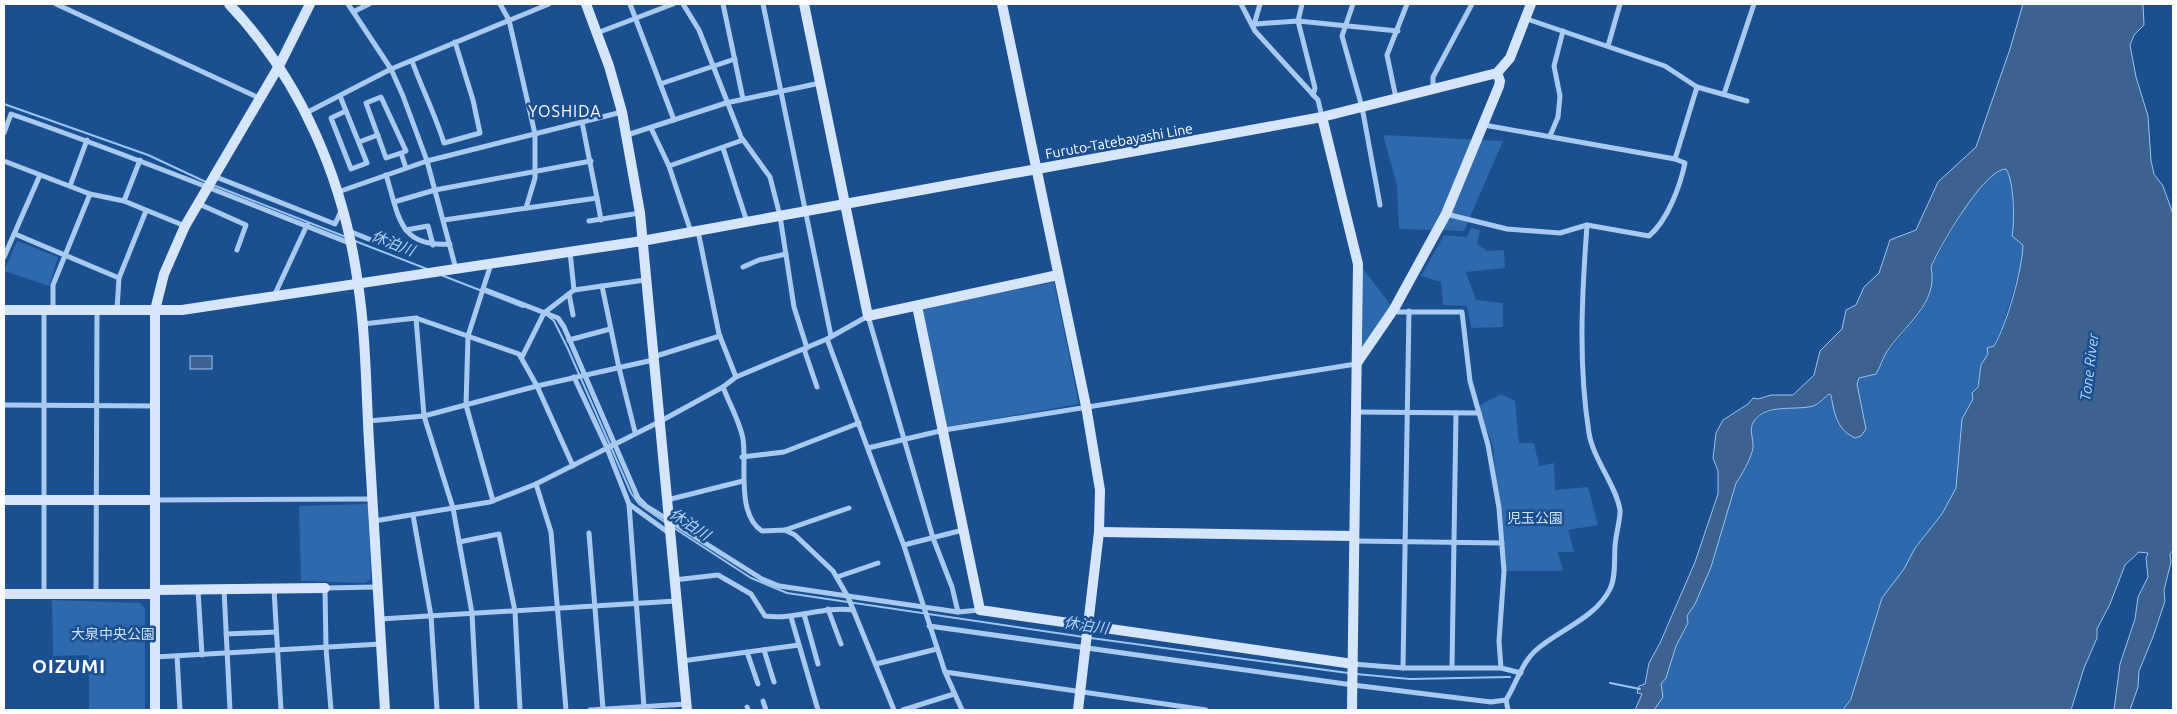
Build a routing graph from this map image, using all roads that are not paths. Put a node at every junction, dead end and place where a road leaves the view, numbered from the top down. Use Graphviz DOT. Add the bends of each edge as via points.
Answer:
graph roads {
  1 [pos="56,4"];
  2 [pos="228,4"];
  3 [pos="310,4"];
  4 [pos="348,4"];
  5 [pos="369,4"];
  6 [pos="500,4"];
  7 [pos="549,4"];
  8 [pos="586,4"];
  9 [pos="630,4"];
  10 [pos="673,4"];
  11 [pos="683,4"];
  12 [pos="723,4"];
  13 [pos="763,4"];
  14 [pos="804,4"];
  15 [pos="1002,4"];
  16 [pos="1241,4"];
  17 [pos="1260,4"];
  18 [pos="1302,4"];
  19 [pos="1353,4"];
  20 [pos="1407,4"];
  21 [pos="1472,4"];
  22 [pos="1531,4"];
  23 [pos="1620,4"];
  24 [pos="1754,4"];
  25 [pos="355,11"];
  26 [pos="1526,18"];
  27 [pos="634,19"];
  28 [pos="509,20"];
  29 [pos="1298,21"];
  30 [pos="1254,25"];
  31 [pos="1346,26"];
  32 [pos="1398,31"];
  33 [pos="1563,31"];
  34 [pos="598,33"];
  35 [pos="455,42"];
  36 [pos="1608,46"];
  37 [pos="735,59"];
  38 [pos="412,60"];
  39 [pos="713,65"];
  40 [pos="279,66"];
  41 [pos="391,69"];
  42 [pos="1497,73"];
  43 [pos="820,83"];
  44 [pos="660,84"];
  45 [pos="1697,87"];
  46 [pos="1433,89"];
  47 [pos="781,91"];
  48 [pos="1724,94"];
  49 [pos="1313,95"];
  50 [pos="340,96"];
  51 [pos="259,98"];
  52 [pos="1396,98"];
  53 [pos="743,99"];
  54 [pos="1747,101"];
  55 [pos="726,103"];
  56 [pos="1362,108"];
  57 [pos="346,111"];
  58 [pos="622,112"];
  59 [pos="306,113"];
  60 [pos="1322,117"];
  61 [pos="674,120"];
  62 [pos="582,122"];
  63 [pos="1484,125"];
  64 [pos="651,128"];
  65 [pos="4,133"];
  66 [pos="378,134"];
  67 [pos="535,134"];
  68 [pos="628,135"];
  69 [pos="1550,136"];
  70 [pos="87,140"];
  71 [pos="743,140"];
  72 [pos="358,142"];
  73 [pos="723,148"];
  74 [pos="401,153"];
  75 [pos="1676,159"];
  76 [pos="140,160"];
  77 [pos="4,161"];
  78 [pos="427,161"];
  79 [pos="591,161"];
  80 [pos="669,166"];
  81 [pos="406,168"];
  82 [pos="1036,170"];
  83 [pos="535,172"];
  84 [pos="40,175"];
  85 [pos="386,175"];
  86 [pos="213,181"];
  87 [pos="70,186"];
  88 [pos="435,190"];
  89 [pos="338,192"];
  90 [pos="90,194"];
  91 [pos="597,198"];
  92 [pos="124,201"];
  93 [pos="394,202"];
  94 [pos="199,204"];
  95 [pos="845,204"];
  96 [pos="1380,205"];
  97 [pos="526,208"];
  98 [pos="343,209"];
  99 [pos="146,211"];
  100 [pos="806,211"];
  101 [pos="640,213"];
  102 [pos="1446,214"];
  103 [pos="780,216"];
  104 [pos="444,220"];
  105 [pos="601,220"];
  106 [pos="589,222"];
  107 [pos="747,222"];
  108 [pos="307,225"];
  109 [pos="1587,225"];
  110 [pos="185,226"];
  111 [pos="406,230"];
  112 [pos="694,231"];
  113 [pos="15,234"];
  114 [pos="350,237"];
  115 [pos="642,241"];
  116 [pos="376,242"];
  117 [pos="450,244"];
  118 [pos="433,245"];
  119 [pos="237,250"];
  120 [pos="570,252"];
  121 [pos="786,254"];
  122 [pos="64,255"];
  123 [pos="4,257"];
  124 [pos="492,264"];
  125 [pos="743,267"];
  126 [pos="456,269"];
  127 [pos="1058,275"];
  128 [pos="119,278"];
  129 [pos="645,280"];
  130 [pos="359,284"];
  131 [pos="602,286"];
  132 [pos="574,290"];
  133 [pos="482,292"];
  134 [pos="569,294"];
  135 [pos="274,297"];
  136 [pos="917,306"];
  137 [pos="1394,309"];
  138 [pos="4,310"];
  139 [pos="49,310"];
  140 [pos="97,310"];
  141 [pos="117,310"];
  142 [pos="155,310"];
  143 [pos="1409,311"];
  144 [pos="545,312"];
  145 [pos="573,315"];
  146 [pos="868,316"];
  147 [pos="416,318"];
  148 [pos="362,324"];
  149 [pos="610,329"];
  150 [pos="468,336"];
  151 [pos="720,336"];
  152 [pos="829,338"];
  153 [pos="569,340"];
  154 [pos="805,348"];
  155 [pos="522,357"];
  156 [pos="653,359"];
  157 [pos="1357,364"];
  158 [pos="618,368"];
  159 [pos="584,375"];
  160 [pos="575,377"];
  161 [pos="736,377"];
  162 [pos="538,386"];
  163 [pos="817,386"];
  164 [pos="723,387"];
  165 [pos="4,405"];
  166 [pos="44,405"];
  167 [pos="97,405"];
  168 [pos="466,405"];
  169 [pos="156,406"];
  170 [pos="1086,406"];
  171 [pos="1356,412"];
  172 [pos="1407,413"];
  173 [pos="1456,413"];
  174 [pos="1479,413"];
  175 [pos="424,416"];
  176 [pos="368,421"];
  177 [pos="659,422"];
  178 [pos="859,423"];
  179 [pos="944,430"];
  180 [pos="635,432"];
  181 [pos="904,440"];
  182 [pos="611,446"];
  183 [pos="868,448"];
  184 [pos="742,456"];
  185 [pos="573,466"];
  186 [pos="744,481"];
  187 [pos="536,484"];
  188 [pos="44,499"];
  189 [pos="373,499"];
  190 [pos="4,500"];
  191 [pos="97,500"];
  192 [pos="156,500"];
  193 [pos="493,500"];
  194 [pos="667,500"];
  195 [pos="629,504"];
  196 [pos="453,508"];
  197 [pos="849,508"];
  198 [pos="413,515"];
  199 [pos="374,521"];
  200 [pos="669,526"];
  201 [pos="785,530"];
  202 [pos="964,530"];
  203 [pos="1099,532"];
  204 [pos="589,533"];
  205 [pos="934,538"];
  206 [pos="1354,538"];
  207 [pos="459,542"];
  208 [pos="1405,542"];
  209 [pos="1455,542"];
  210 [pos="1502,543"];
  211 [pos="904,545"];
  212 [pos="878,563"];
  213 [pos="837,578"];
  214 [pos="674,580"];
  215 [pos="377,587"];
  216 [pos="274,588"];
  217 [pos="324,588"];
  218 [pos="224,589"];
  219 [pos="198,590"];
  220 [pos="155,592"];
  221 [pos="4,594"];
  222 [pos="44,594"];
  223 [pos="96,594"];
  224 [pos="848,597"];
  225 [pos="676,602"];
  226 [pos="637,604"];
  227 [pos="594,606"];
  228 [pos="557,608"];
  229 [pos="852,608"];
  230 [pos="923,608"];
  231 [pos="828,609"];
  232 [pos="980,610"];
  233 [pos="515,611"];
  234 [pos="958,612"];
  235 [pos="472,613"];
  236 [pos="804,614"];
  237 [pos="431,616"];
  238 [pos="791,616"];
  239 [pos="379,619"];
  240 [pos="929,626"];
  241 [pos="1088,627"];
  242 [pos="276,632"];
  243 [pos="226,634"];
  244 [pos="381,644"];
  245 [pos="841,644"];
  246 [pos="799,645"];
  247 [pos="1085,646"];
  248 [pos="326,648"];
  249 [pos="937,649"];
  250 [pos="277,650"];
  251 [pos="764,650"];
  252 [pos="227,652"];
  253 [pos="747,652"];
  254 [pos="202,655"];
  255 [pos="177,656"];
  256 [pos="155,657"];
  257 [pos="682,661"];
  258 [pos="818,664"];
  259 [pos="876,664"];
  260 [pos="1353,665"];
  261 [pos="1403,668"];
  262 [pos="1452,668"];
  263 [pos="1501,668"];
  264 [pos="945,672"];
  265 [pos="1520,673"];
  266 [pos="774,682"];
  267 [pos="758,684"];
  268 [pos="1353,684"];
  269 [pos="1079,690"];
  270 [pos="954,694"];
  271 [pos="1506,700"];
  272 [pos="763,701"];
  273 [pos="644,707"];
  274 [pos="687,707"];
  275 [pos="603,709"];
  276 [pos="155,710"];
  277 [pos="180,710"];
  278 [pos="230,710"];
  279 [pos="281,710"];
  280 [pos="331,710"];
  281 [pos="385,710"];
  282 [pos="436,710"];
  283 [pos="477,710"];
  284 [pos="520,710"];
  285 [pos="566,710"];
  286 [pos="590,710"];
  287 [pos="766,710"];
  288 [pos="818,710"];
  289 [pos="894,710"];
  290 [pos="903,710"];
  291 [pos="962,710"];
  292 [pos="1078,710"];
  293 [pos="1206,710"];
  294 [pos="1352,710"];
  295 [pos="1508,710"];
  1 -- 51 [label="street"];
  2 -- 40 [label="street"];
  3 -- 40 [label="street"];
  4 -- 25 [label="street"];
  5 -- 25 [label="street"];
  6 -- 28 [label="street"];
  7 -- 28 [label="street"];
  8 -- 34 [label="street"];
  9 -- 27 [label="street"];
  10 -- 27 [label="street"];
  11 -- 39 [label="street" via="699,30"];
  12 -- 37 [label="street"];
  13 -- 47 [label="street"];
  14 -- 43 [label="street"];
  15 -- 82 [label="street"];
  16 -- 30 [label="street"];
  17 -- 30 [label="street"];
  18 -- 29 [label="street"];
  19 -- 31 [label="street"];
  20 -- 32 [label="street"];
  21 -- 46 [label="street" via="1433,77"];
  22 -- 26 [label="street"];
  23 -- 36 [label="street"];
  24 -- 48 [label="street"];
  25 -- 41 [label="street"];
  26 -- 33 [label="street"];
  26 -- 42 [label="street" via="1510,58"];
  27 -- 34 [label="street"];
  27 -- 44 [label="street"];
  28 -- 35 [label="street"];
  28 -- 67 [label="street"];
  29 -- 30 [label="street"];
  29 -- 31 [label="street"];
  29 -- 49 [label="street" via="1315,88"];
  30 -- 49 [label="street"];
  31 -- 32 [label="street"];
  31 -- 56 [label="street" via="1342,36"];
  32 -- 52 [label="street" via="1387,55"];
  33 -- 36 [label="street"];
  33 -- 69 [label="street" via="1554,66 1560,96 1558,117"];
  34 -- 58 [label="street"];
  35 -- 38 [label="street"];
  35 -- 38 [label="street" via="480,133 444,143"];
  36 -- 45 [label="street" via="1665,66"];
  37 -- 39 [label="street"];
  37 -- 53 [label="street"];
  38 -- 41 [label="street"];
  39 -- 44 [label="street"];
  39 -- 55 [label="street"];
  40 -- 51 [label="street"];
  40 -- 59 [label="street"];
  41 -- 50 [label="street"];
  41 -- 78 [label="street"];
  42 -- 46 [label="street, Furuto-Tatebayashi Line"];
  42 -- 63 [label="street" via="1499,86"];
  43 -- 47 [label="street"];
  43 -- 95 [label="street"];
  44 -- 61 [label="street"];
  45 -- 48 [label="street"];
  45 -- 75 [label="street"];
  46 -- 52 [label="street, Furuto-Tatebayashi Line"];
  47 -- 53 [label="street"];
  47 -- 100 [label="street"];
  48 -- 54 [label="street"];
  49 -- 60 [label="street" via="1318,100"];
  50 -- 57 [label="street"];
  50 -- 59 [label="street"];
  51 -- 86 [label="street"];
  52 -- 56 [label="street, Furuto-Tatebayashi Line"];
  53 -- 55 [label="street"];
  55 -- 61 [label="street"];
  55 -- 71 [label="street"];
  56 -- 60 [label="street, Furuto-Tatebayashi Line"];
  56 -- 96 [label="street"];
  57 -- 72 [label="street"];
  57 -- 72 [label="street" via="331,118 352,169 367,163"];
  58 -- 62 [label="street"];
  58 -- 68 [label="street"];
  59 -- 89 [label="street"];
  60 -- 82 [label="street, Furuto-Tatebayashi Line"];
  60 -- 157 [label="street" via="1358,264"];
  61 -- 64 [label="street"];
  62 -- 67 [label="street"];
  62 -- 79 [label="street"];
  63 -- 69 [label="street"];
  63 -- 102 [label="street"];
  64 -- 68 [label="street"];
  64 -- 80 [label="street"];
  65 -- 70 [label="street" via="11,114"];
  66 -- 72 [label="street"];
  66 -- 74 [label="street" via="386,158"];
  66 -- 74 [label="street" via="366,103 381,97 406,151"];
  67 -- 78 [label="street"];
  67 -- 83 [label="street"];
  68 -- 101 [label="street"];
  69 -- 75 [label="street"];
  70 -- 76 [label="street"];
  70 -- 87 [label="street"];
  71 -- 73 [label="street"];
  71 -- 103 [label="street" via="770,177"];
  73 -- 80 [label="street"];
  73 -- 107 [label="street"];
  74 -- 81 [label="street"];
  75 -- 109 [label="street" via="1685,163 1684,169 1668,209 1649,236"];
  76 -- 86 [label="street"];
  76 -- 92 [label="street"];
  77 -- 84 [label="street"];
  78 -- 81 [label="street"];
  78 -- 88 [label="street"];
  79 -- 83 [label="street"];
  79 -- 91 [label="street"];
  80 -- 112 [label="street"];
  81 -- 85 [label="street"];
  82 -- 95 [label="street"];
  82 -- 127 [label="street, Furuto-Tatebayashi Line"];
  83 -- 88 [label="street"];
  83 -- 97 [label="street"];
  84 -- 87 [label="street"];
  84 -- 113 [label="street"];
  85 -- 89 [label="street"];
  85 -- 93 [label="street"];
  86 -- 94 [label="street"];
  86 -- 98 [label="street" via="335,224"];
  86 -- 108 [label="street" via="265,211"];
  87 -- 90 [label="street"];
  88 -- 93 [label="street"];
  88 -- 104 [label="street"];
  89 -- 98 [label="street"];
  90 -- 92 [label="street"];
  90 -- 122 [label="street"];
  91 -- 97 [label="street"];
  91 -- 105 [label="street"];
  92 -- 99 [label="street"];
  93 -- 111 [label="street"];
  94 -- 110 [label="street"];
  94 -- 119 [label="street" via="246,225"];
  95 -- 100 [label="street"];
  95 -- 146 [label="street"];
  97 -- 104 [label="street"];
  98 -- 114 [label="street"];
  99 -- 110 [label="street"];
  99 -- 128 [label="street"];
  100 -- 103 [label="street"];
  100 -- 152 [label="street"];
  101 -- 105 [label="street"];
  101 -- 115 [label="street"];
  102 -- 109 [label="street" via="1507,229 1560,233"];
  102 -- 137 [label="street"];
  103 -- 107 [label="street"];
  103 -- 121 [label="street"];
  104 -- 117 [label="street"];
  105 -- 106 [label="street"];
  107 -- 112 [label="street"];
  108 -- 114 [label="street"];
  108 -- 135 [label="street"];
  109 -- 265 [label="street" via="1582,356 1589,434 1620,512 1612,585 1586,616 1535,652"];
  110 -- 142 [label="street" via="164,274"];
  111 -- 118 [label="street" via="422,243"];
  111 -- 118 [label="street" via="428,226"];
  112 -- 115 [label="street"];
  112 -- 151 [label="street"];
  113 -- 122 [label="street"];
  113 -- 123 [label="street"];
  114 -- 116 [label="street"];
  114 -- 130 [label="street"];
  115 -- 120 [label="street"];
  115 -- 129 [label="street"];
  117 -- 118 [label="street"];
  117 -- 126 [label="street"];
  120 -- 124 [label="street"];
  120 -- 132 [label="street"];
  121 -- 125 [label="street"];
  121 -- 154 [label="street" via="794,307"];
  122 -- 128 [label="street"];
  122 -- 139 [label="street" via="53,285"];
  124 -- 126 [label="street"];
  124 -- 133 [label="street"];
  126 -- 130 [label="street"];
  127 -- 136 [label="street"];
  127 -- 170 [label="street, Furuto-Tatebayashi Line"];
  128 -- 141 [label="street"];
  129 -- 131 [label="street"];
  129 -- 156 [label="street"];
  130 -- 135 [label="street"];
  130 -- 148 [label="street"];
  131 -- 132 [label="street"];
  131 -- 149 [label="street"];
  132 -- 134 [label="street"];
  133 -- 144 [label="street"];
  133 -- 150 [label="street"];
  134 -- 144 [label="street"];
  134 -- 145 [label="street"];
  135 -- 142 [label="street" via="182,310"];
  136 -- 146 [label="street"];
  136 -- 179 [label="street"];
  137 -- 143 [label="street"];
  137 -- 157 [label="street"];
  138 -- 139 [label="street"];
  139 -- 140 [label="street"];
  139 -- 166 [label="street"];
  140 -- 141 [label="street"];
  140 -- 167 [label="street"];
  141 -- 142 [label="street"];
  142 -- 169 [label="street"];
  143 -- 172 [label="street"];
  143 -- 174 [label="street" via="1462,312 1470,381"];
  144 -- 153 [label="street" via="558,318"];
  144 -- 155 [label="street"];
  146 -- 152 [label="street"];
  146 -- 181 [label="street"];
  147 -- 148 [label="street"];
  147 -- 150 [label="street"];
  147 -- 175 [label="street"];
  148 -- 176 [label="street"];
  149 -- 153 [label="street"];
  149 -- 158 [label="street"];
  150 -- 155 [label="street"];
  150 -- 168 [label="street"];
  151 -- 156 [label="street"];
  151 -- 161 [label="street"];
  152 -- 154 [label="street"];
  152 -- 178 [label="street"];
  153 -- 159 [label="street"];
  154 -- 161 [label="street"];
  154 -- 163 [label="street"];
  155 -- 162 [label="street"];
  156 -- 158 [label="street"];
  156 -- 177 [label="street"];
  157 -- 170 [label="street"];
  157 -- 171 [label="street"];
  158 -- 159 [label="street"];
  158 -- 180 [label="street"];
  159 -- 160 [label="street"];
  159 -- 182 [label="street"];
  160 -- 162 [label="street"];
  160 -- 182 [label="street"];
  161 -- 164 [label="street"];
  162 -- 168 [label="street"];
  162 -- 185 [label="street"];
  164 -- 177 [label="street"];
  164 -- 184 [label="street" via="743,438"];
  165 -- 166 [label="street"];
  166 -- 167 [label="street"];
  166 -- 188 [label="street"];
  167 -- 169 [label="street"];
  167 -- 191 [label="street"];
  168 -- 175 [label="street"];
  168 -- 193 [label="street"];
  169 -- 192 [label="street"];
  170 -- 179 [label="street"];
  170 -- 203 [label="street, Furuto-Tatebayashi Line" via="1100,490"];
  171 -- 172 [label="street"];
  171 -- 206 [label="street"];
  172 -- 173 [label="street"];
  172 -- 208 [label="street"];
  173 -- 174 [label="street"];
  173 -- 209 [label="street"];
  174 -- 210 [label="street" via="1494,475"];
  175 -- 176 [label="street"];
  175 -- 196 [label="street"];
  176 -- 189 [label="street"];
  177 -- 180 [label="street"];
  177 -- 194 [label="street"];
  178 -- 183 [label="street"];
  178 -- 184 [label="street" via="784,452"];
  179 -- 181 [label="street"];
  179 -- 202 [label="street"];
  180 -- 182 [label="street"];
  181 -- 183 [label="street"];
  181 -- 205 [label="street"];
  182 -- 185 [label="street"];
  182 -- 195 [label="street"];
  182 -- 200 [label="street" via="638,498"];
  183 -- 211 [label="street"];
  184 -- 186 [label="street"];
  185 -- 187 [label="street"];
  186 -- 194 [label="street"];
  186 -- 201 [label="street" via="750,520 755,526 762,531"];
  187 -- 193 [label="street"];
  187 -- 228 [label="street" via="551,532"];
  188 -- 190 [label="street"];
  188 -- 191 [label="street"];
  188 -- 222 [label="street"];
  189 -- 192 [label="street"];
  189 -- 199 [label="street"];
  191 -- 192 [label="street"];
  191 -- 223 [label="street"];
  192 -- 220 [label="street"];
  193 -- 196 [label="street"];
  194 -- 200 [label="street"];
  195 -- 200 [label="street"];
  195 -- 226 [label="street"];
  196 -- 198 [label="street"];
  196 -- 207 [label="street"];
  197 -- 201 [label="street"];
  198 -- 199 [label="street"];
  198 -- 237 [label="street"];
  199 -- 215 [label="street"];
  200 -- 214 [label="street"];
  200 -- 224 [label="street" via="779,586"];
  201 -- 213 [label="street" via="816,553"];
  202 -- 205 [label="street"];
  202 -- 232 [label="street"];
  203 -- 206 [label="street"];
  203 -- 241 [label="street, Furuto-Tatebayashi Line"];
  204 -- 227 [label="street"];
  205 -- 211 [label="street"];
  205 -- 234 [label="street"];
  206 -- 208 [label="street"];
  206 -- 260 [label="street"];
  207 -- 233 [label="street" via="499,534"];
  207 -- 235 [label="street"];
  208 -- 209 [label="street"];
  208 -- 261 [label="street"];
  209 -- 210 [label="street"];
  209 -- 262 [label="street"];
  210 -- 263 [label="street"];
  211 -- 230 [label="street"];
  212 -- 213 [label="street"];
  213 -- 224 [label="street"];
  214 -- 225 [label="street"];
  214 -- 238 [label="street" via="718,575 751,594 765,616"];
  215 -- 217 [label="street"];
  215 -- 239 [label="street"];
  216 -- 217 [label="street"];
  216 -- 218 [label="street"];
  216 -- 242 [label="street"];
  217 -- 248 [label="street"];
  218 -- 219 [label="street"];
  218 -- 243 [label="street"];
  219 -- 220 [label="street"];
  219 -- 254 [label="street"];
  220 -- 223 [label="street"];
  220 -- 256 [label="street"];
  221 -- 222 [label="street"];
  222 -- 223 [label="street"];
  224 -- 229 [label="street"];
  224 -- 230 [label="street"];
  225 -- 226 [label="street"];
  225 -- 257 [label="street"];
  226 -- 227 [label="street"];
  226 -- 273 [label="street"];
  227 -- 228 [label="street"];
  227 -- 275 [label="street"];
  228 -- 233 [label="street"];
  228 -- 285 [label="street"];
  229 -- 231 [label="street"];
  229 -- 259 [label="street"];
  230 -- 234 [label="street"];
  230 -- 240 [label="street"];
  231 -- 236 [label="street"];
  231 -- 245 [label="street"];
  232 -- 234 [label="street"];
  232 -- 241 [label="street"];
  233 -- 235 [label="street"];
  233 -- 284 [label="street"];
  235 -- 237 [label="street"];
  235 -- 283 [label="street"];
  236 -- 238 [label="street"];
  236 -- 258 [label="street"];
  237 -- 239 [label="street"];
  237 -- 282 [label="street"];
  238 -- 246 [label="street"];
  239 -- 244 [label="street"];
  240 -- 247 [label="street"];
  240 -- 249 [label="street"];
  241 -- 247 [label="street, Furuto-Tatebayashi Line"];
  241 -- 260 [label="street"];
  242 -- 243 [label="street"];
  242 -- 250 [label="street"];
  243 -- 252 [label="street"];
  244 -- 248 [label="street"];
  244 -- 281 [label="street"];
  246 -- 251 [label="street"];
  246 -- 288 [label="street"];
  247 -- 268 [label="street"];
  247 -- 269 [label="street"];
  248 -- 250 [label="street"];
  248 -- 280 [label="street"];
  249 -- 259 [label="street"];
  249 -- 264 [label="street"];
  250 -- 252 [label="street"];
  250 -- 279 [label="street"];
  251 -- 253 [label="street"];
  251 -- 266 [label="street"];
  252 -- 254 [label="street"];
  252 -- 278 [label="street"];
  253 -- 257 [label="street"];
  253 -- 267 [label="street"];
  254 -- 255 [label="street"];
  255 -- 256 [label="street"];
  255 -- 277 [label="street"];
  256 -- 276 [label="street"];
  257 -- 274 [label="street"];
  259 -- 289 [label="street"];
  260 -- 261 [label="street"];
  260 -- 268 [label="street"];
  261 -- 262 [label="street"];
  262 -- 263 [label="street"];
  263 -- 265 [label="street"];
  264 -- 269 [label="street"];
  264 -- 270 [label="street"];
  265 -- 271 [label="street"];
  268 -- 271 [label="street" via="1491,702"];
  268 -- 294 [label="street"];
  269 -- 292 [label="street"];
  269 -- 293 [label="street"];
  270 -- 290 [label="street"];
  270 -- 291 [label="street"];
  271 -- 295 [label="street"];
  272 -- 287 [label="street"];
  273 -- 274 [label="street"];
  273 -- 275 [label="street"];
  275 -- 286 [label="street"];
}
